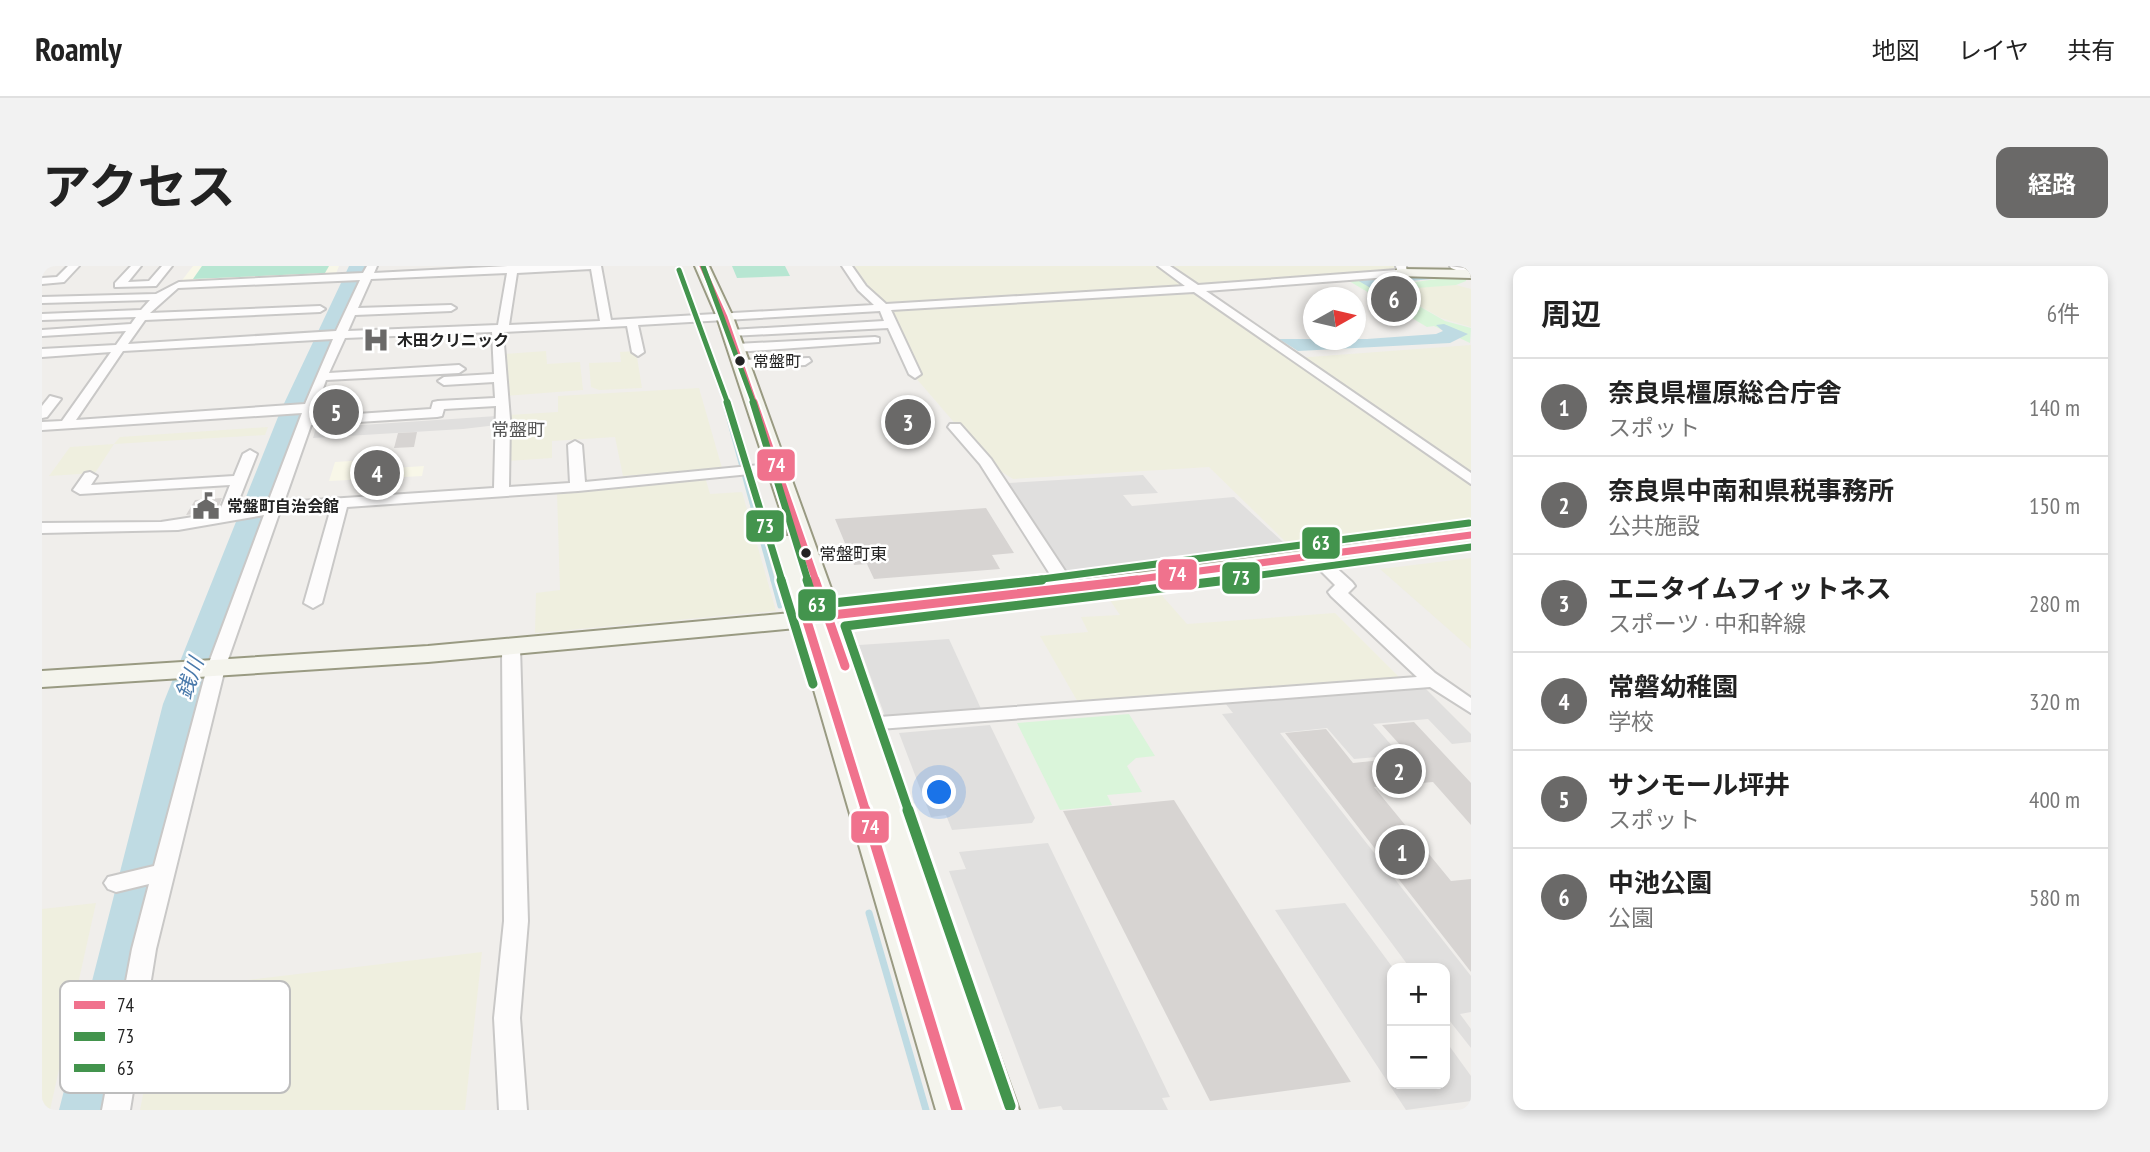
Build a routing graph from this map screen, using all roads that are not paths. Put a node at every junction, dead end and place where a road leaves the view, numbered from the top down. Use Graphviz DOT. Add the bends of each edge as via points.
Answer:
graph roads {
  1 [pos="74,266"];
  2 [pos="136,266"];
  3 [pos="167,266"];
  4 [pos="595,266"];
  5 [pos="690,266"];
  6 [pos="702,266"];
  7 [pos="846,266"];
  8 [pos="1163,266"];
  9 [pos="1455,266"];
  10 [pos="512,268"];
  11 [pos="1401,269"];
  12 [pos="367,273"];
  13 [pos="1471,274"];
  14 [pos="42,281"];
  15 [pos="1191,288"];
  16 [pos="159,297"];
  17 [pos="42,300"];
  18 [pos="426,301"];
  19 [pos="352,308"];
  20 [pos="451,308"];
  21 [pos="884,308"];
  22 [pos="320,309"];
  23 [pos="42,317"];
  24 [pos="140,319"];
  25 [pos="632,323"];
  26 [pos="606,324"];
  27 [pos="891,324"];
  28 [pos="500,328"];
  29 [pos="720,331"];
  30 [pos="42,333"];
  31 [pos="336,335"];
  32 [pos="875,340"];
  33 [pos="122,347"];
  34 [pos="638,352"];
  35 [pos="42,353"];
  36 [pos="805,361"];
  37 [pos="459,369"];
  38 [pos="915,374"];
  39 [pos="321,377"];
  40 [pos="499,378"];
  41 [pos="443,381"];
  42 [pos="54,399"];
  43 [pos="501,401"];
  44 [pos="306,412"];
  45 [pos="42,414"];
  46 [pos="66,425"];
  47 [pos="42,426"];
  48 [pos="955,427"];
  49 [pos="575,445"];
  50 [pos="250,454"];
  51 [pos="749,470"];
  52 [pos="90,476"];
  53 [pos="240,480"];
  54 [pos="1471,480"];
  55 [pos="578,487"];
  56 [pos="501,491"];
  57 [pos="340,503"];
  58 [pos="272,509"];
  59 [pos="225,517"];
  60 [pos="42,528"];
  61 [pos="1471,535"];
  62 [pos="1314,556"];
  63 [pos="1068,589"];
  64 [pos="313,603"];
  65 [pos="817,617"];
  66 [pos="511,647"];
  67 [pos="213,668"];
  68 [pos="42,679"];
  69 [pos="1434,681"];
  70 [pos="1471,707"];
  71 [pos="866,724"];
  72 [pos="157,874"];
  73 [pos="119,882"];
  74 [pos="138,981"];
  75 [pos="513,1110"];
  76 [pos="957,1110"];
  77 [pos="998,1110"];
  1 -- 14 [label="street" via="60,280"];
  2 -- 3 [label="street" via="119,285 152,284"];
  4 -- 10 [label="street"];
  4 -- 26 [label="street"];
  5 -- 29 [label="main road"];
  6 -- 29 [label="main road"];
  7 -- 21 [label="street"];
  8 -- 15 [label="street"];
  9 -- 13 [label="street"];
  10 -- 12 [label="street"];
  10 -- 28 [label="street"];
  11 -- 13 [label="main road"];
  11 -- 15 [label="street" via="1326,281"];
  12 -- 16 [label="street" via="176,286"];
  12 -- 19 [label="street"];
  15 -- 21 [label="street"];
  15 -- 54 [label="street"];
  16 -- 17 [label="street"];
  16 -- 24 [label="street"];
  18 -- 19 [label="street"];
  19 -- 20 [label="street"];
  19 -- 31 [label="street"];
  21 -- 27 [label="street"];
  21 -- 29 [label="street"];
  22 -- 24 [label="street"];
  23 -- 24 [label="street"];
  24 -- 30 [label="street"];
  24 -- 33 [label="street"];
  25 -- 26 [label="street"];
  25 -- 29 [label="street"];
  25 -- 34 [label="street"];
  26 -- 28 [label="street"];
  27 -- 29 [label="street"];
  27 -- 38 [label="street"];
  28 -- 31 [label="street"];
  28 -- 40 [label="street"];
  29 -- 32 [label="street"];
  29 -- 36 [label="street"];
  29 -- 51 [label="main road"];
  29 -- 65 [label="main road"];
  31 -- 33 [label="street"];
  31 -- 39 [label="street"];
  33 -- 35 [label="street"];
  33 -- 46 [label="street"];
  37 -- 39 [label="street"];
  39 -- 44 [label="street"];
  40 -- 41 [label="street"];
  40 -- 43 [label="street"];
  42 -- 45 [label="street"];
  43 -- 44 [label="street" via="438,405 436,413"];
  43 -- 56 [label="street"];
  44 -- 46 [label="street"];
  44 -- 58 [label="street"];
  46 -- 47 [label="street"];
  48 -- 63 [label="street" via="986,462"];
  49 -- 55 [label="street"];
  50 -- 53 [label="street"];
  51 -- 55 [label="street"];
  51 -- 65 [label="main road"];
  52 -- 53 [label="street" via="80,490"];
  53 -- 59 [label="street"];
  55 -- 56 [label="street"];
  56 -- 57 [label="street"];
  57 -- 58 [label="street"];
  57 -- 64 [label="street"];
  58 -- 59 [label="street"];
  58 -- 67 [label="street"];
  59 -- 60 [label="street" via="173,525"];
  61 -- 62 [label="main road"];
  62 -- 63 [label="main road"];
  62 -- 69 [label="street" via="1346,586 1337,592"];
  63 -- 65 [label="main road"];
  65 -- 66 [label="main road"];
  65 -- 71 [label="main road"];
  65 -- 76 [label="main road"];
  66 -- 67 [label="main road"];
  66 -- 75 [label="street" via="516,920 507,1018"];
  67 -- 68 [label="main road"];
  67 -- 72 [label="street"];
  69 -- 70 [label="street"];
  69 -- 71 [label="street"];
  71 -- 77 [label="main road"];
  72 -- 73 [label="street"];
  72 -- 74 [label="street"];
}
